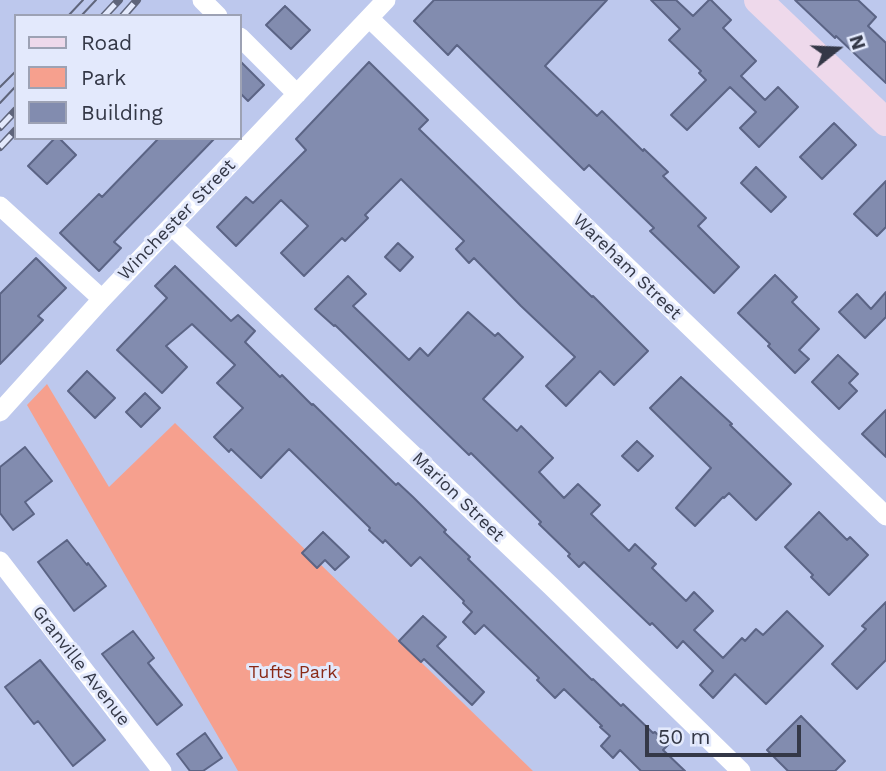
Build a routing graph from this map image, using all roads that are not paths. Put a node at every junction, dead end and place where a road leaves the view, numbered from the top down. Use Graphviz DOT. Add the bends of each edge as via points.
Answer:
graph roads {
  1 [pos="202,0"];
  2 [pos="386,0"];
  3 [pos="764,2"];
  4 [pos="216,14"];
  5 [pos="369,18"];
  6 [pos="242,39"];
  7 [pos="297,94"];
  8 [pos="886,122"];
  9 [pos="0,206"];
  10 [pos="172,226"];
  11 [pos="102,299"];
  12 [pos="0,412"];
  13 [pos="886,516"];
  14 [pos="0,562"];
  15 [pos="162,771"];
  16 [pos="741,771"];
  1 -- 4 [label="street"];
  2 -- 5 [label="street, Winchester Street"];
  3 -- 8 [label="main road"];
  5 -- 7 [label="street, Winchester Street"];
  5 -- 13 [label="street, Wareham Street"];
  6 -- 7 [label="street"];
  7 -- 10 [label="street, Winchester Street"];
  9 -- 11 [label="street"];
  10 -- 11 [label="street, Winchester Street"];
  10 -- 16 [label="street, Marion Street"];
  11 -- 12 [label="street, Winchester Street"];
  14 -- 15 [label="street, Granville Avenue"];
}
